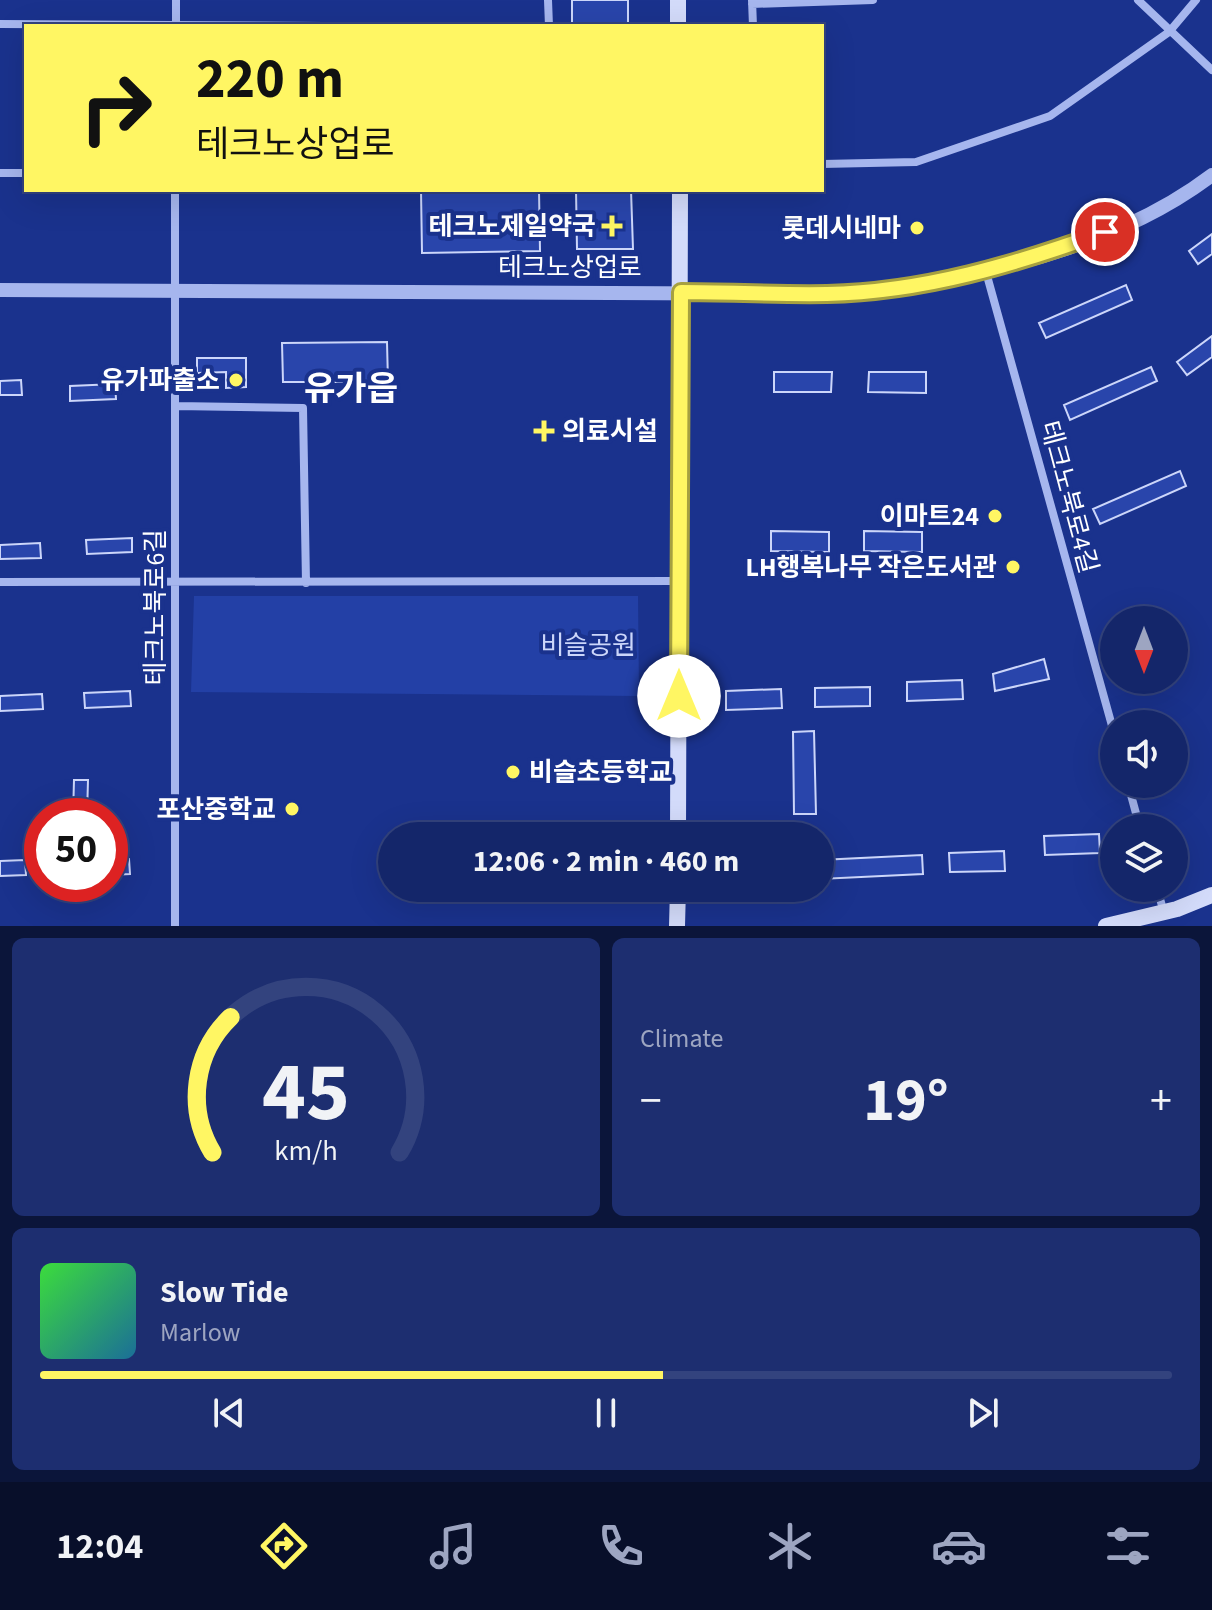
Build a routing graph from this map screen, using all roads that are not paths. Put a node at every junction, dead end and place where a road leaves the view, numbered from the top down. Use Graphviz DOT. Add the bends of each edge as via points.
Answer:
graph roads {
  1 [pos="176,0"];
  2 [pos="548,0"];
  3 [pos="678,0"];
  4 [pos="873,0"];
  5 [pos="1138,0"];
  6 [pos="1196,0"];
  7 [pos="752,2"];
  8 [pos="0,24"];
  9 [pos="24,24"];
  10 [pos="176,24"];
  11 [pos="549,24"];
  12 [pos="678,24"];
  13 [pos="753,24"];
  14 [pos="1169,32"];
  15 [pos="1212,70"];
  16 [pos="824,164"];
  17 [pos="0,173"];
  18 [pos="24,173"];
  19 [pos="1212,175"];
  20 [pos="175,192"];
  21 [pos="680,192"];
  22 [pos="986,272"];
  23 [pos="176,288"];
  24 [pos="0,290"];
  25 [pos="681,292"];
  26 [pos="176,406"];
  27 [pos="680,581"];
  28 [pos="0,582"];
  29 [pos="306,583"];
  30 [pos="175,584"];
  31 [pos="1108,710"];
  32 [pos="678,822"];
  33 [pos="1212,895"];
  34 [pos="678,902"];
  35 [pos="1166,919"];
  36 [pos="175,926"];
  37 [pos="677,926"];
  38 [pos="1106,926"];
  1 -- 10 [label="street"];
  2 -- 11 [label="street"];
  3 -- 12 [label="main road"];
  4 -- 7 [label="street"];
  5 -- 14 [label="street"];
  6 -- 14 [label="street"];
  7 -- 13 [label="street"];
  8 -- 9 [label="street"];
  14 -- 15 [label="street"];
  14 -- 16 [label="street" via="1050,116 916,162"];
  17 -- 18 [label="street"];
  19 -- 22 [label="street, 테크노상업로" via="1127,225"];
  20 -- 23 [label="street, 테크노북로6길"];
  21 -- 25 [label="main road"];
  22 -- 25 [label="street, 테크노상업로" via="829,294"];
  22 -- 31 [label="street, 테크노북로4길"];
  23 -- 24 [label="street, 테크노상업로"];
  23 -- 25 [label="street, 테크노상업로"];
  23 -- 26 [label="street, 테크노북로6길"];
  25 -- 27 [label="main road"];
  26 -- 29 [label="street" via="303,408"];
  26 -- 30 [label="street, 테크노북로6길"];
  27 -- 29 [label="street"];
  27 -- 32 [label="main road"];
  28 -- 30 [label="street"];
  29 -- 30 [label="street"];
  30 -- 36 [label="street, 테크노북로6길"];
  33 -- 35 [label="main road"];
  34 -- 37 [label="main road"];
  35 -- 38 [label="main road"];
}
